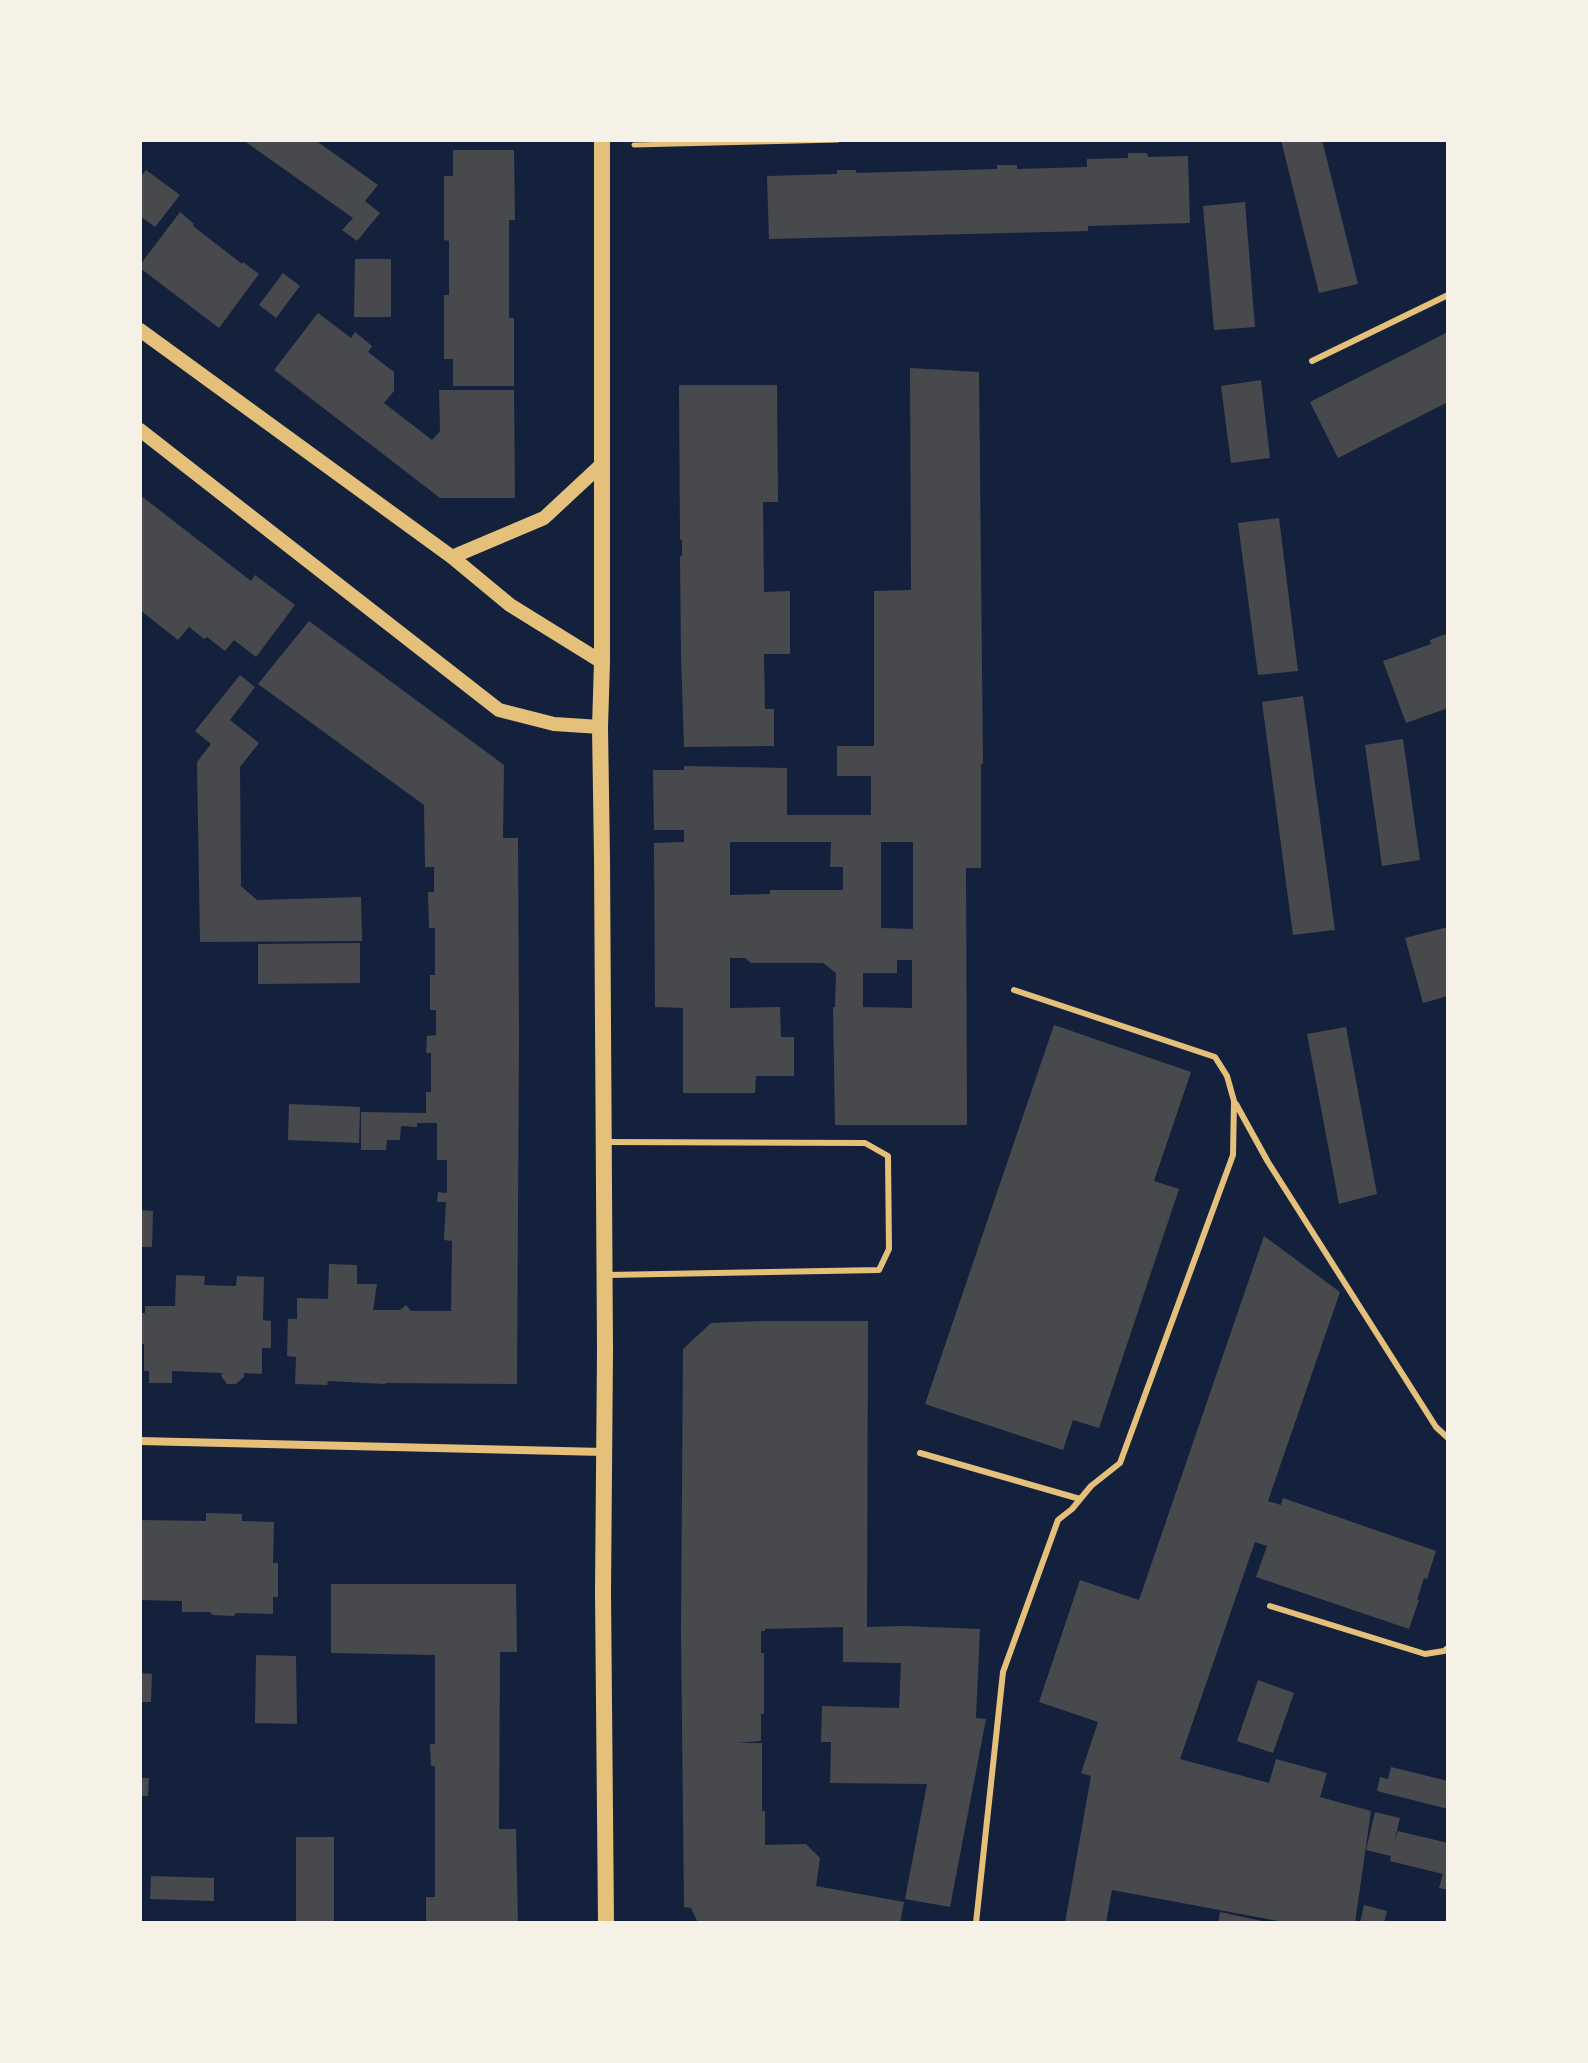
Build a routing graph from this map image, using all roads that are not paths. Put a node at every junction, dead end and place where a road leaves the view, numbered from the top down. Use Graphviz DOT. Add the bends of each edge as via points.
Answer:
graph roads {
  1 [pos="602,143"];
  2 [pos="1448,295"];
  3 [pos="140,330"];
  4 [pos="1312,361"];
  5 [pos="140,430"];
  6 [pos="602,464"];
  7 [pos="452,557"];
  8 [pos="602,662"];
  9 [pos="600,727"];
  10 [pos="1014,990"];
  11 [pos="1234,1101"];
  12 [pos="604,1142"];
  13 [pos="604,1275"];
  14 [pos="1448,1438"];
  15 [pos="140,1441"];
  16 [pos="603,1452"];
  17 [pos="920,1453"];
  18 [pos="1080,1499"];
  19 [pos="1270,1606"];
  20 [pos="1448,1648"];
  21 [pos="606,1923"];
  22 [pos="976,1923"];
  1 -- 6 [label="main road"];
  2 -- 4 [label="lane"];
  3 -- 7 [label="street"];
  5 -- 9 [label="street" via="499,710 554,724"];
  6 -- 7 [label="street" via="544,518"];
  6 -- 8 [label="main road"];
  7 -- 8 [label="street" via="510,605"];
  8 -- 9 [label="main road"];
  9 -- 12 [label="main road"];
  10 -- 11 [label="lane" via="1215,1057"];
  11 -- 14 [label="lane" via="1436,1427"];
  11 -- 18 [label="lane" via="1233,1155 1120,1463"];
  12 -- 13 [label="main road"];
  12 -- 13 [label="lane" via="865,1143 888,1156 889,1249 879,1270"];
  13 -- 16 [label="main road"];
  15 -- 16 [label="street"];
  16 -- 21 [label="main road"];
  17 -- 18 [label="lane"];
  18 -- 22 [label="lane" via="1058,1520 1003,1672"];
  19 -- 20 [label="lane" via="1425,1654"];
}
